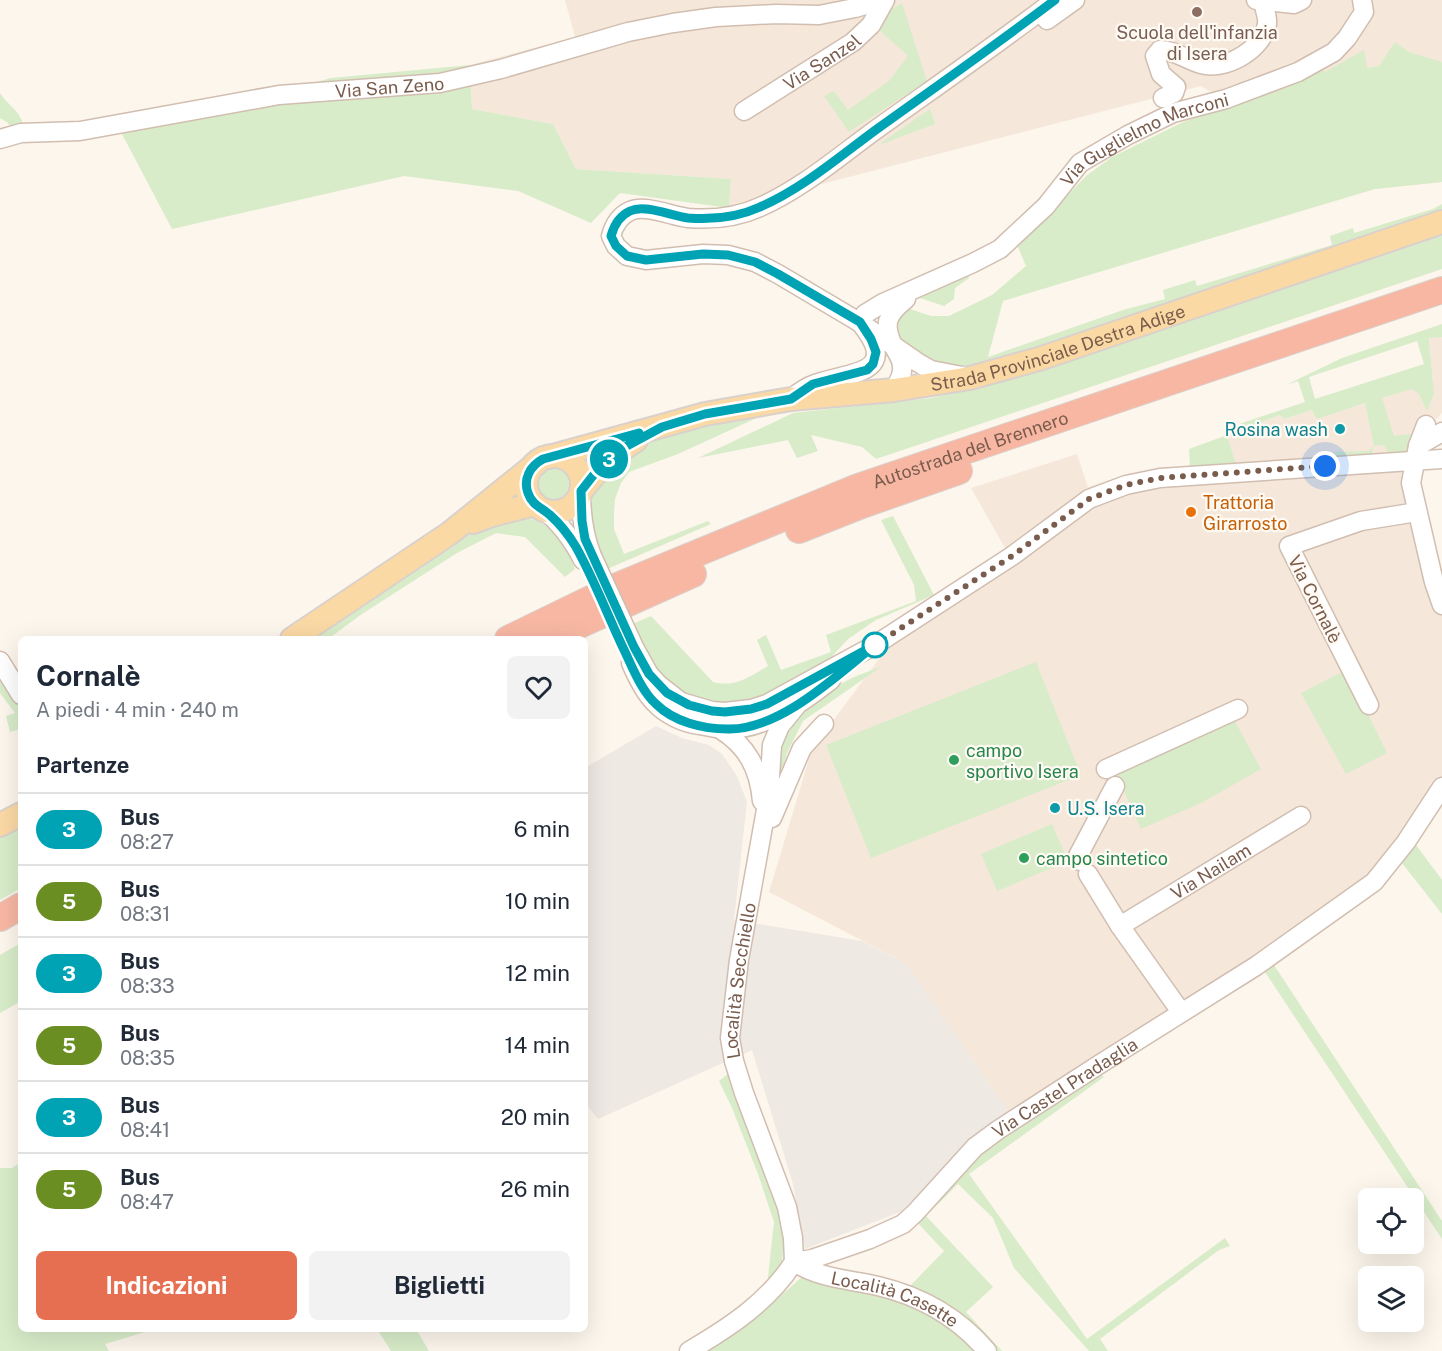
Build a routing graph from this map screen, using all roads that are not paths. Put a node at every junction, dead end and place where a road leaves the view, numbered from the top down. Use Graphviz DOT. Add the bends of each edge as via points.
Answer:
graph roads {
  1 [pos="884,0"];
  2 [pos="1055,0"];
  3 [pos="1075,0"];
  4 [pos="1259,0"];
  5 [pos="1302,0"];
  6 [pos="1362,0"];
  7 [pos="774,7"];
  8 [pos="1163,98"];
  9 [pos="744,111"];
  10 [pos="0,139"];
  11 [pos="871,147"];
  12 [pos="1442,222"];
  13 [pos="924,285"];
  14 [pos="1442,290"];
  15 [pos="1442,309"];
  16 [pos="860,322"];
  17 [pos="893,345"];
  18 [pos="969,378"];
  19 [pos="894,390"];
  20 [pos="791,399"];
  21 [pos="662,427"];
  22 [pos="1434,428"];
  23 [pos="1416,454"];
  24 [pos="1442,459"];
  25 [pos="543,460"];
  26 [pos="581,491"];
  27 [pos="538,507"];
  28 [pos="1416,512"];
  29 [pos="450,533"];
  30 [pos="588,558"];
  31 [pos="1442,605"];
  32 [pos="296,636"];
  33 [pos="514,636"];
  34 [pos="556,636"];
  35 [pos="875,645"];
  36 [pos="0,661"];
  37 [pos="18,690"];
  38 [pos="767,704"];
  39 [pos="797,705"];
  40 [pos="1369,705"];
  41 [pos="1238,709"];
  42 [pos="722,720"];
  43 [pos="752,724"];
  44 [pos="824,724"];
  45 [pos="772,750"];
  46 [pos="752,764"];
  47 [pos="1106,769"];
  48 [pos="1115,786"];
  49 [pos="1442,787"];
  50 [pos="18,816"];
  51 [pos="1301,816"];
  52 [pos="0,825"];
  53 [pos="763,832"];
  54 [pos="18,908"];
  55 [pos="0,918"];
  56 [pos="1120,926"];
  57 [pos="18,928"];
  58 [pos="0,937"];
  59 [pos="1181,1012"];
  60 [pos="790,1269"];
  61 [pos="689,1351"];
  62 [pos="987,1351"];
  1 -- 7 [label="street, Via San Zeno" via="819,15"];
  1 -- 9 [label="street, Via Sanzel" via="871,25 853,42"];
  2 -- 16 [label="street" via="772,202 737,216 714,219 631,210 614,226 611,236 627,256 646,260 728,255 755,262"];
  3 -- 11 [label="street"];
  4 -- 5 [label="street" via="1294,4"];
  4 -- 8 [label="street" via="1267,22 1264,34 1230,63 1206,65 1170,50 1160,50 1155,56 1156,65 1176,87 1174,93"];
  6 -- 13 [label="street, Via Guglielmo Marconi" via="1364,12 1334,52 1298,72 1226,99 1173,113 1089,157 1011,240"];
  7 -- 10 [label="street, Via San Zeno" via="628,32 440,83 279,94 80,131 21,133"];
  12 -- 18 [label="main road, Strada Provinciale Destra Adige" via="1042,358"];
  13 -- 16 [label="street, Via Guglielmo Marconi" via="877,307"];
  13 -- 17 [label="street, Via Guglielmo Marconi" via="889,316"];
  14 -- 33 [label="highway, Autostrada del Brennero" via="858,487 615,587"];
  15 -- 34 [label="highway, Autostrada del Brennero" via="862,505 731,557"];
  16 -- 17 [label="street"];
  16 -- 20 [label="street" via="876,352 873,364 867,370 813,384"];
  17 -- 18 [label="street" via="931,370"];
  17 -- 19 [label="street" via="902,367"];
  18 -- 19 [label="main road, Strada Provinciale Destra Adige"];
  19 -- 20 [label="main road, Strada Provinciale Destra Adige"];
  20 -- 21 [label="main road, Strada Provinciale Destra Adige" via="705,414"];
  21 -- 25 [label="main road, Strada Provinciale Destra Adige"];
  21 -- 26 [label="main road, Strada Provinciale Destra Adige" via="614,454"];
  22 -- 23 [label="street"];
  23 -- 24 [label="street"];
  23 -- 28 [label="street" via="1411,483"];
  23 -- 35 [label="street" via="1325,466 1171,477 1126,485 1089,499 1012,556"];
  25 -- 26 [label="main road" via="564,459 577,468"];
  25 -- 27 [label="main road" via="529,473 526,486"];
  25 -- 29 [label="main road, Strada Provinciale Destra Adige"];
  26 -- 27 [label="main road" via="566,510 550,512"];
  26 -- 30 [label="street"];
  27 -- 29 [label="main road, Strada Provinciale Destra Adige" via="492,515"];
  27 -- 30 [label="street"];
  28 -- 31 [label="street"];
  28 -- 40 [label="street, Via Cornalè" via="1361,521 1288,546"];
  29 -- 32 [label="main road, Strada Provinciale Destra Adige"];
  30 -- 42 [label="street, bridge" via="629,649 649,674 667,693 712,711"];
  35 -- 38 [label="street"];
  35 -- 39 [label="street"];
  36 -- 37 [label="street"];
  38 -- 42 [label="street"];
  38 -- 43 [label="street"];
  39 -- 43 [label="street"];
  39 -- 45 [label="street, Località Secchiello" via="775,735"];
  41 -- 47 [label="street"];
  42 -- 43 [label="street" via="730,729"];
  42 -- 46 [label="street, Località Secchiello"];
  43 -- 45 [label="street"];
  43 -- 46 [label="street, Località Secchiello"];
  44 -- 53 [label="street" via="802,748 777,810"];
  45 -- 53 [label="street, Località Secchiello"];
  46 -- 53 [label="street, Località Secchiello" via="761,795"];
  48 -- 56 [label="street" via="1078,856"];
  49 -- 59 [label="street, Via Castel Pradaglia" via="1374,882 1257,966"];
  50 -- 52 [label="main road"];
  51 -- 56 [label="street, Via Nailam"];
  53 -- 60 [label="street, Località Secchiello" via="739,960 730,1038 744,1093 787,1207 793,1238"];
  54 -- 55 [label="highway"];
  56 -- 59 [label="street"];
  57 -- 58 [label="highway"];
  59 -- 60 [label="street, Via Castel Pradaglia" via="975,1147 903,1224"];
  60 -- 61 [label="street" via="758,1305"];
  60 -- 62 [label="street, Località Casette" via="914,1296 944,1313"];
}
